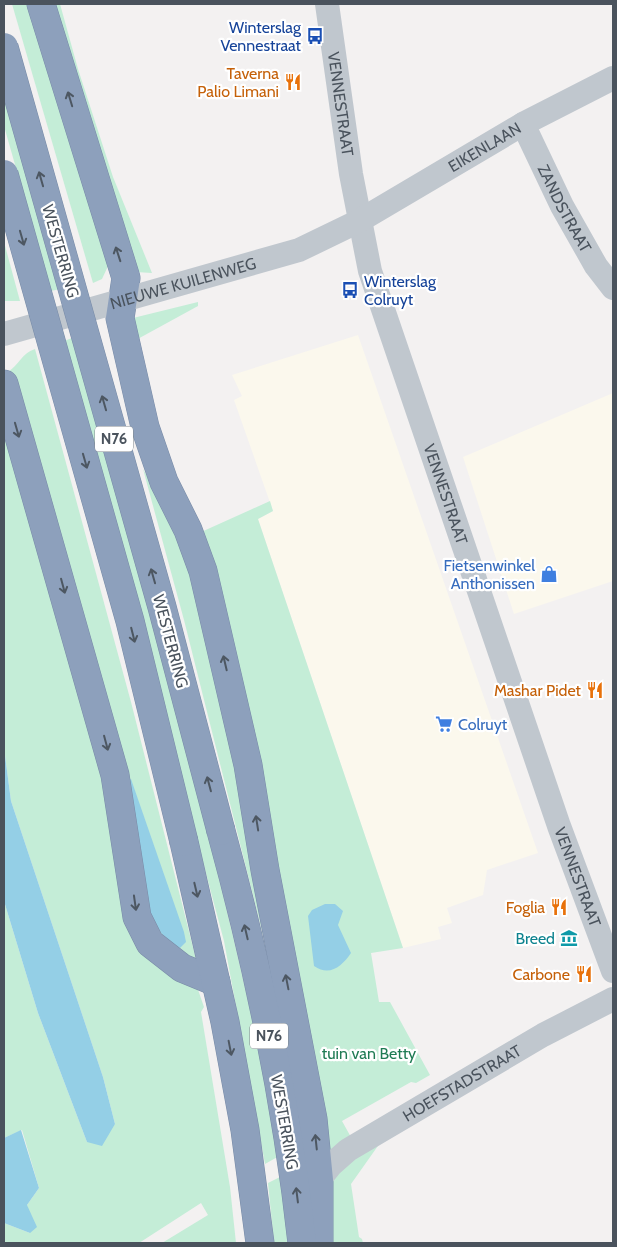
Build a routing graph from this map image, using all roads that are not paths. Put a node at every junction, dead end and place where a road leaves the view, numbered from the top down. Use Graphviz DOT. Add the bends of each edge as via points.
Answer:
graph roads {
  1 [pos="41,4"];
  2 [pos="327,4"];
  3 [pos="4,47"];
  4 [pos="613,78"];
  5 [pos="523,124"];
  6 [pos="4,174"];
  7 [pos="359,221"];
  8 [pos="613,288"];
  9 [pos="121,301"];
  10 [pos="4,334"];
  11 [pos="4,384"];
  12 [pos="613,971"];
  13 [pos="216,982"];
  14 [pos="613,999"];
  15 [pos="319,1180"];
  16 [pos="260,1243"];
  17 [pos="302,1243"];
  18 [pos="319,1243"];
  9 -- 1 [label="highway, one-way" via="126,278"];
  2 -- 7 [label="street, VENNESTRAAT"];
  17 -- 3 [label="highway, WESTERRING / N76, one-way, bridge" via="279,1083 252,955 159,598"];
  4 -- 5 [label="street, EIKENLAAN"];
  5 -- 7 [label="street, EIKENLAAN"];
  5 -- 8 [label="street, ZANDSTRAAT" via="562,206 596,266"];
  6 -- 13 [label="highway, WESTERRING / N76, one-way, bridge" via="130,621"];
  7 -- 9 [label="street, NIEUWE KUILENWEG" via="299,250"];
  7 -- 12 [label="street, VENNESTRAAT" via="370,271 558,826"];
  9 -- 10 [label="street, NIEUWE KUILENWEG"];
  15 -- 9 [label="highway, one-way" via="313,1119 231,688 203,571 188,530 164,482 145,427 120,318"];
  11 -- 13 [label="highway, one-way" via="115,775 137,917 150,942 182,968"];
  13 -- 16 [label="highway, WESTERRING / N76, one-way" via="245,1130"];
  14 -- 15 [label="street, HOEFSTADSTRAAT" via="543,1035 395,1121 348,1150"];
  15 -- 18 [label="highway"];
}
